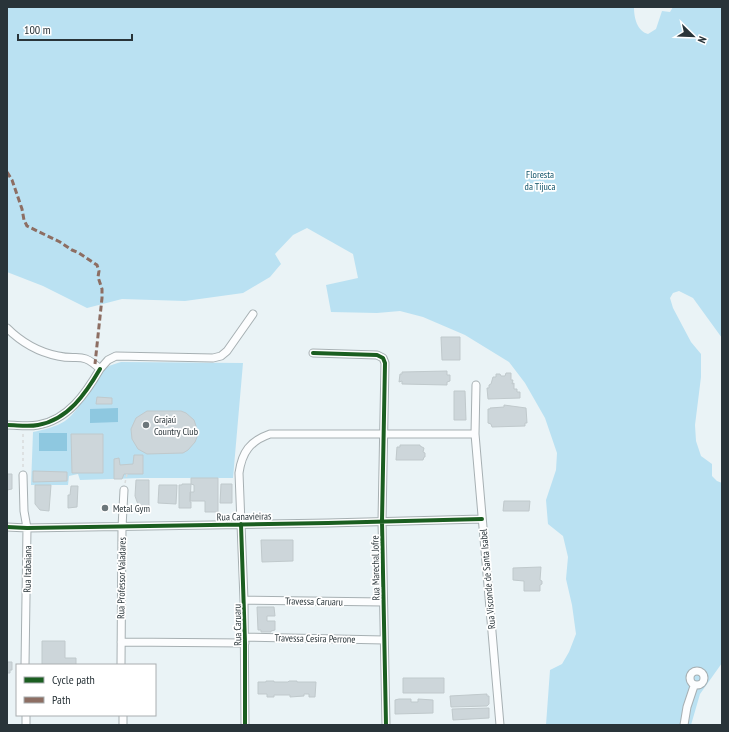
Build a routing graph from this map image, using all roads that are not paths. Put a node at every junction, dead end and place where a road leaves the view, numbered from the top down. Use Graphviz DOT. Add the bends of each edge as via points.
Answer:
graph roads {
  1 [pos="253,314"];
  2 [pos="7,328"];
  3 [pos="313,353"];
  4 [pos="100,369"];
  5 [pos="476,385"];
  6 [pos="7,425"];
  7 [pos="384,434"];
  8 [pos="475,434"];
  9 [pos="23,475"];
  10 [pos="124,490"];
  11 [pos="482,519"];
  12 [pos="382,521"];
  13 [pos="241,524"];
  14 [pos="7,527"];
  15 [pos="122,527"];
  16 [pos="27,528"];
  17 [pos="244,600"];
  18 [pos="383,602"];
  19 [pos="245,640"];
  20 [pos="384,640"];
  21 [pos="121,642"];
  22 [pos="25,664"];
  23 [pos="121,664"];
  24 [pos="694,686"];
  25 [pos="245,725"];
  26 [pos="386,725"];
  27 [pos="500,725"];
  28 [pos="684,725"];
  1 -- 4 [label="street" via="221,356 116,356"];
  2 -- 4 [label="street" via="23,341 44,352 90,359"];
  3 -- 7 [label="street, Rua Marechal Jofre" via="377,355 383,358"];
  4 -- 6 [label="street" via="88,390 62,415 38,425"];
  5 -- 8 [label="street, Rua Visconde de Santa Isabel"];
  7 -- 8 [label="street, Rua Caruaru"];
  7 -- 12 [label="street, Rua Marechal Jofre"];
  7 -- 13 [label="street, Rua Caruaru" via="270,434 256,440 241,462 239,473"];
  8 -- 11 [label="street, Rua Visconde de Santa Isabel"];
  9 -- 16 [label="street, Rua Itabaiana"];
  10 -- 15 [label="street, Rua Professor Valadares"];
  11 -- 12 [label="street, Rua Canavieiras"];
  11 -- 27 [label="street, Rua Visconde de Santa Isabel"];
  12 -- 13 [label="street, Rua Canavieiras"];
  12 -- 18 [label="street, Rua Marechal Jofre"];
  13 -- 15 [label="street, Rua Canavieiras"];
  13 -- 17 [label="street, Rua Caruaru"];
  14 -- 16 [label="street, Rua Canavieiras"];
  15 -- 16 [label="street, Rua Canavieiras"];
  15 -- 21 [label="street, Rua Professor Valadares"];
  16 -- 22 [label="street, Rua Itabaiana"];
  17 -- 18 [label="street, Travessa Caruaru"];
  17 -- 19 [label="street, Rua Caruaru"];
  18 -- 20 [label="street, Rua Marechal Jofre"];
  19 -- 20 [label="street, Travessa Cesira Perrone"];
  19 -- 21 [label="street, Travessa Cesira Perrone"];
  19 -- 25 [label="street, Rua Caruaru"];
  20 -- 26 [label="street, Rua Marechal Jofre"];
  21 -- 23 [label="street, Rua Professor Valadares"];
  24 -- 28 [label="street"];
}
